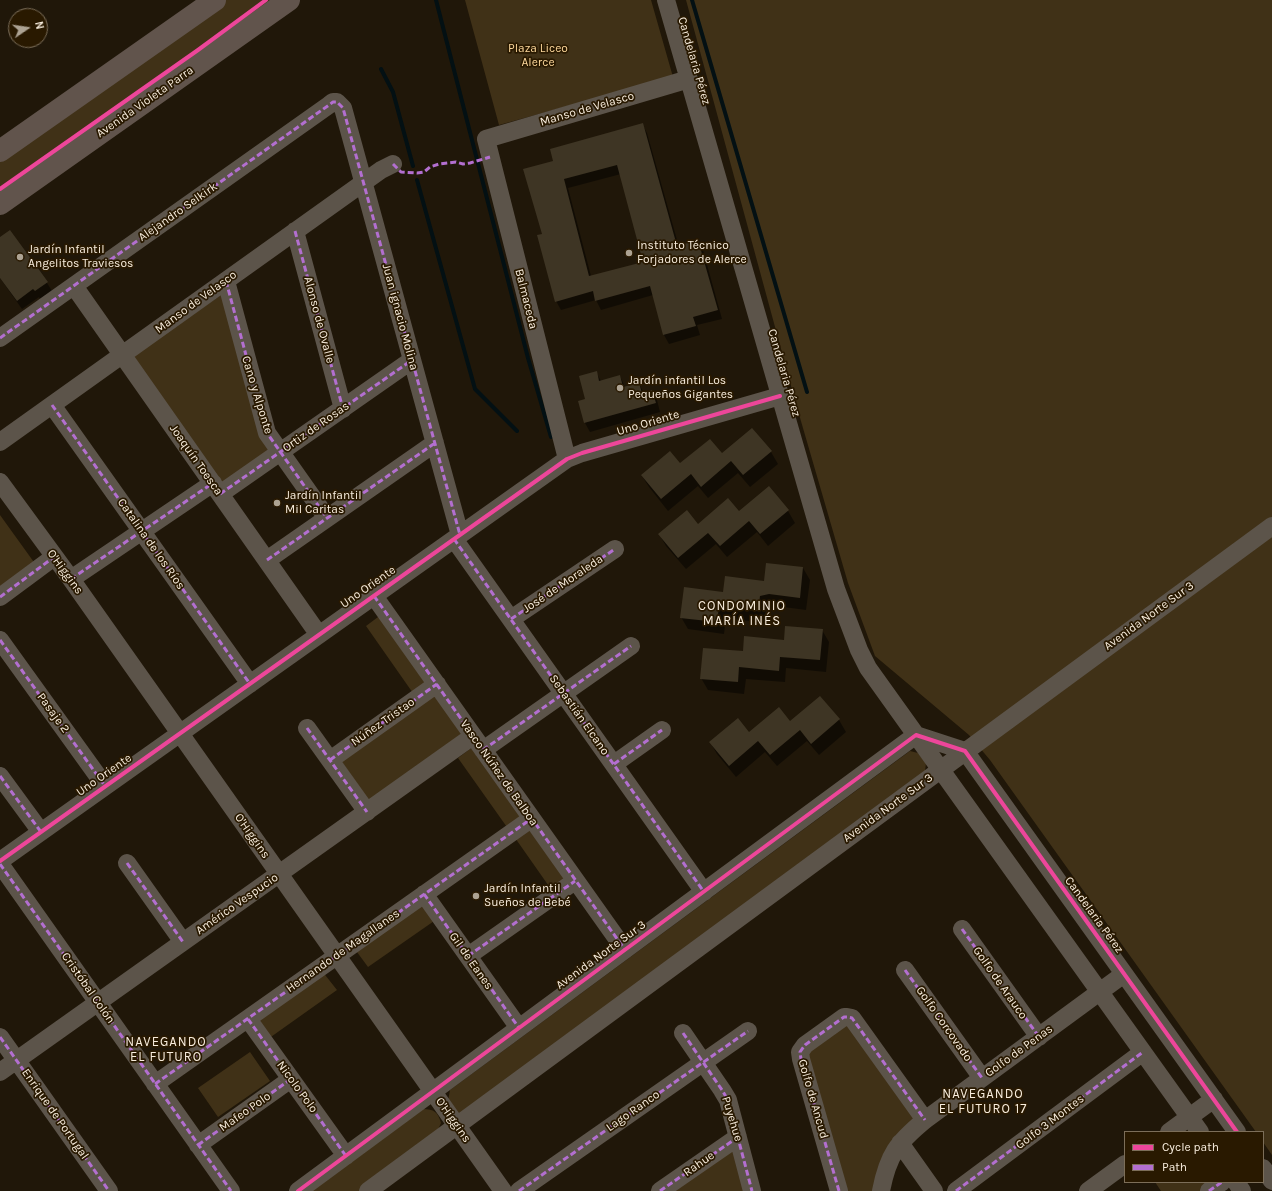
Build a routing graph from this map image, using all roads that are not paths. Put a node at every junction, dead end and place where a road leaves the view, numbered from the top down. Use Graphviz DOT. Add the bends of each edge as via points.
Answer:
graph roads {
  1 [pos="215,0"];
  2 [pos="289,0"];
  3 [pos="666,0"];
  4 [pos="689,79"];
  5 [pos="337,102"];
  6 [pos="486,139"];
  7 [pos="0,151"];
  8 [pos="392,164"];
  9 [pos="364,183"];
  10 [pos="0,204"];
  11 [pos="295,231"];
  12 [pos="226,281"];
  13 [pos="74,286"];
  14 [pos="0,338"];
  15 [pos="122,355"];
  16 [pos="412,360"];
  17 [pos="780,396"];
  18 [pos="52,405"];
  19 [pos="343,409"];
  20 [pos="0,442"];
  21 [pos="434,443"];
  22 [pos="280,452"];
  23 [pos="567,459"];
  24 [pos="0,482"];
  25 [pos="216,488"];
  26 [pos="327,518"];
  27 [pos="1272,526"];
  28 [pos="142,531"];
  29 [pos="457,537"];
  30 [pos="615,549"];
  31 [pos="54,557"];
  32 [pos="267,560"];
  33 [pos="71,579"];
  34 [pos="374,596"];
  35 [pos="0,597"];
  36 [pos="511,620"];
  37 [pos="319,635"];
  38 [pos="0,640"];
  39 [pos="631,646"];
  40 [pos="250,684"];
  41 [pos="437,684"];
  42 [pos="564,694"];
  43 [pos="307,728"];
  44 [pos="662,730"];
  45 [pos="180,733"];
  46 [pos="916,735"];
  47 [pos="478,743"];
  48 [pos="965,751"];
  49 [pos="330,760"];
  50 [pos="614,764"];
  51 [pos="941,769"];
  52 [pos="0,776"];
  53 [pos="105,786"];
  54 [pos="367,812"];
  55 [pos="532,819"];
  56 [pos="41,832"];
  57 [pos="0,861"];
  58 [pos="127,863"];
  59 [pos="0,864"];
  60 [pos="279,874"];
  61 [pos="575,880"];
  62 [pos="704,892"];
  63 [pos="424,894"];
  64 [pos="962,929"];
  65 [pos="183,942"];
  66 [pos="625,950"];
  67 [pos="337,956"];
  68 [pos="468,956"];
  69 [pos="905,970"];
  70 [pos="1124,974"];
  71 [pos="1100,992"];
  72 [pos="98,1003"];
  73 [pos="248,1018"];
  74 [pos="519,1028"];
  75 [pos="748,1031"];
  76 [pos="684,1033"];
  77 [pos="0,1037"];
  78 [pos="1038,1037"];
  79 [pos="1143,1052"];
  80 [pos="17,1060"];
  81 [pos="704,1062"];
  82 [pos="0,1072"];
  83 [pos="982,1078"];
  84 [pos="291,1079"];
  85 [pos="155,1084"];
  86 [pos="433,1092"];
  87 [pos="1214,1100"];
  88 [pos="1189,1117"];
  89 [pos="925,1120"];
  90 [pos="457,1126"];
  91 [pos="1170,1131"];
  92 [pos="1199,1131"];
  93 [pos="1236,1131"];
  94 [pos="738,1137"];
  95 [pos="900,1143"];
  96 [pos="198,1145"];
  97 [pos="346,1156"];
  98 [pos="1124,1165"];
  99 [pos="1264,1169"];
  100 [pos="1272,1181"];
  101 [pos="1221,1183"];
  102 [pos="109,1191"];
  103 [pos="231,1191"];
  104 [pos="298,1191"];
  105 [pos="368,1191"];
  106 [pos="503,1191"];
  107 [pos="519,1191"];
  108 [pos="660,1191"];
  109 [pos="752,1191"];
  110 [pos="839,1191"];
  111 [pos="881,1191"];
  112 [pos="934,1191"];
  113 [pos="956,1191"];
  114 [pos="1088,1191"];
  115 [pos="1209,1191"];
  1 -- 7 [label="main road"];
  2 -- 10 [label="main road, Avenida Violeta Parra"];
  3 -- 4 [label="street, Candelaria Pérez"];
  4 -- 6 [label="street, Manso de Velasco"];
  4 -- 17 [label="street, Candelaria Pérez"];
  5 -- 9 [label="street, Juan ignacio Molina" via="343,108"];
  5 -- 13 [label="street, Alejandro Selkirk" via="333,102"];
  6 -- 23 [label="street, Balmaceda"];
  8 -- 9 [label="street, Manso de Velasco"];
  9 -- 11 [label="street, Manso de Velasco"];
  9 -- 16 [label="street, Juan ignacio Molina"];
  11 -- 12 [label="street, Manso de Velasco"];
  11 -- 19 [label="street, Alonso de Ovalle"];
  12 -- 15 [label="street, Manso de Velasco"];
  12 -- 22 [label="street, Cano y Alponte" via="265,428"];
  13 -- 14 [label="street, Alejandro Selkirk"];
  13 -- 15 [label="street, Joaquín Toesca"];
  15 -- 18 [label="street, Manso de Velasco"];
  15 -- 25 [label="street, Joaquín Toesca"];
  16 -- 19 [label="street, Ortiz de Rosas"];
  16 -- 21 [label="street, Juan ignacio Molina"];
  17 -- 23 [label="street, Uno Oriente"];
  17 -- 46 [label="street, Candelaria Pérez" via="836,589 859,650 868,668"];
  18 -- 20 [label="street, Manso de Velasco"];
  18 -- 28 [label="street, Catalina de los Ríos"];
  19 -- 22 [label="street, Ortiz de Rosas"];
  21 -- 26 [label="street"];
  21 -- 29 [label="street, Juan ignacio Molina"];
  22 -- 25 [label="street, Ortiz de Rosas"];
  22 -- 26 [label="street, Cano y Alponte"];
  23 -- 29 [label="street, Uno Oriente"];
  24 -- 31 [label="street, O'Higgins"];
  25 -- 28 [label="street, Ortiz de Rosas"];
  25 -- 32 [label="street, Joaquín Toesca"];
  26 -- 32 [label="street"];
  27 -- 48 [label="street, Avenida Norte Sur 3"];
  28 -- 33 [label="street, Ortiz de Rosas"];
  28 -- 40 [label="street, Catalina de los Ríos"];
  29 -- 34 [label="street, Uno Oriente"];
  29 -- 36 [label="street, Sebastián Elcano"];
  30 -- 36 [label="street, José de Moraleda"];
  31 -- 33 [label="street, O'Higgins"];
  31 -- 35 [label="street"];
  32 -- 37 [label="street, Joaquín Toesca"];
  33 -- 45 [label="street, O'Higgins"];
  34 -- 37 [label="street, Uno Oriente"];
  34 -- 41 [label="street, Vasco Núñez de Balboa"];
  36 -- 42 [label="street, Sebastián Elcano"];
  37 -- 40 [label="street, Uno Oriente"];
  38 -- 53 [label="street, Pasaje 2"];
  39 -- 42 [label="street, Américo Vespucio"];
  40 -- 45 [label="street, Uno Oriente"];
  41 -- 47 [label="street, Vasco Núñez de Balboa"];
  41 -- 49 [label="street, Núñez Tristao"];
  42 -- 47 [label="street, Américo Vespucio"];
  42 -- 50 [label="street, Sebastián Elcano"];
  43 -- 49 [label="street"];
  44 -- 50 [label="street"];
  45 -- 53 [label="street, Uno Oriente"];
  45 -- 60 [label="street, O'Higgins"];
  46 -- 48 [label="street"];
  46 -- 51 [label="street, Candelaria Pérez"];
  46 -- 62 [label="street, Avenida Norte Sur 3"];
  47 -- 54 [label="street, Américo Vespucio"];
  47 -- 55 [label="street, Vasco Núñez de Balboa"];
  48 -- 51 [label="street, Avenida Norte Sur 3"];
  48 -- 70 [label="street, Candelaria Pérez"];
  49 -- 54 [label="street"];
  50 -- 62 [label="street, Sebastián Elcano"];
  51 -- 71 [label="street, Candelaria Pérez"];
  51 -- 90 [label="street, Avenida Norte Sur 3"];
  52 -- 56 [label="street"];
  53 -- 56 [label="street, Uno Oriente"];
  54 -- 60 [label="street, Américo Vespucio"];
  55 -- 61 [label="street, Vasco Núñez de Balboa"];
  55 -- 63 [label="street, Hernando de Magallanes"];
  56 -- 57 [label="street, Uno Oriente"];
  58 -- 65 [label="street"];
  59 -- 72 [label="street, Cristóbal Colón"];
  60 -- 65 [label="street, Américo Vespucio"];
  60 -- 67 [label="street, O'Higgins"];
  61 -- 66 [label="street, Vasco Núñez de Balboa"];
  61 -- 68 [label="street"];
  62 -- 66 [label="street, Avenida Norte Sur 3"];
  63 -- 67 [label="street, Hernando de Magallanes"];
  63 -- 68 [label="street, Gil de Eanes"];
  64 -- 78 [label="street, Golfo de Arauco"];
  65 -- 72 [label="street, Américo Vespucio"];
  66 -- 74 [label="street, Avenida Norte Sur 3"];
  67 -- 73 [label="street, Hernando de Magallanes"];
  67 -- 86 [label="street, O'Higgins"];
  68 -- 74 [label="street, Gil de Eanes"];
  69 -- 83 [label="street, Golfo Corcovado"];
  70 -- 71 [label="street, Golfo de Penas"];
  70 -- 87 [label="street, Candelaria Pérez"];
  71 -- 78 [label="street, Golfo de Penas"];
  71 -- 79 [label="street, Candelaria Pérez"];
  72 -- 80 [label="street, Américo Vespucio"];
  72 -- 85 [label="street, Cristóbal Colón"];
  73 -- 84 [label="street, Nicolo Polo"];
  73 -- 85 [label="street, Hernando de Magallanes"];
  74 -- 86 [label="street, Avenida Norte Sur 3"];
  75 -- 81 [label="street, Lago Ranco"];
  76 -- 81 [label="street, Puyehue"];
  77 -- 80 [label="street, Enrique de Portugal"];
  78 -- 83 [label="street, Golfo de Penas"];
  79 -- 88 [label="street, Candelaria Pérez"];
  79 -- 113 [label="street, Golfo 3 Montes"];
  80 -- 82 [label="street, Américo Vespucio"];
  80 -- 102 [label="street, Enrique de Portugal"];
  81 -- 94 [label="street, Puyehue" via="728,1100"];
  81 -- 107 [label="street, Lago Ranco"];
  83 -- 89 [label="street, Golfo de Penas"];
  84 -- 96 [label="street, Mafeo Polo"];
  84 -- 97 [label="street, Nicolo Polo"];
  85 -- 96 [label="street, Cristóbal Colón"];
  86 -- 90 [label="street, O'Higgins"];
  86 -- 97 [label="street, Avenida Norte Sur 3"];
  87 -- 88 [label="street"];
  87 -- 93 [label="street, Candelaria Pérez"];
  88 -- 91 [label="street"];
  88 -- 92 [label="street, Candelaria Pérez"];
  89 -- 95 [label="street, Golfo de Penas"];
  89 -- 110 [label="street, Golfo de Ancud" via="852,1018 844,1017 804,1045 800,1052 801,1059"];
  90 -- 105 [label="street, Avenida Norte Sur 3"];
  90 -- 106 [label="street, O'Higgins"];
  94 -- 108 [label="street, Rahue"];
  94 -- 109 [label="street, Puyehue"];
  95 -- 111 [label="street, Golfo de Penas" via="892,1153"];
  95 -- 112 [label="street"];
  96 -- 103 [label="street, Cristóbal Colón"];
  97 -- 104 [label="street, Avenida Norte Sur 3"];
  98 -- 114 [label="street"];
  99 -- 100 [label="street"];
  101 -- 115 [label="street"];
}
